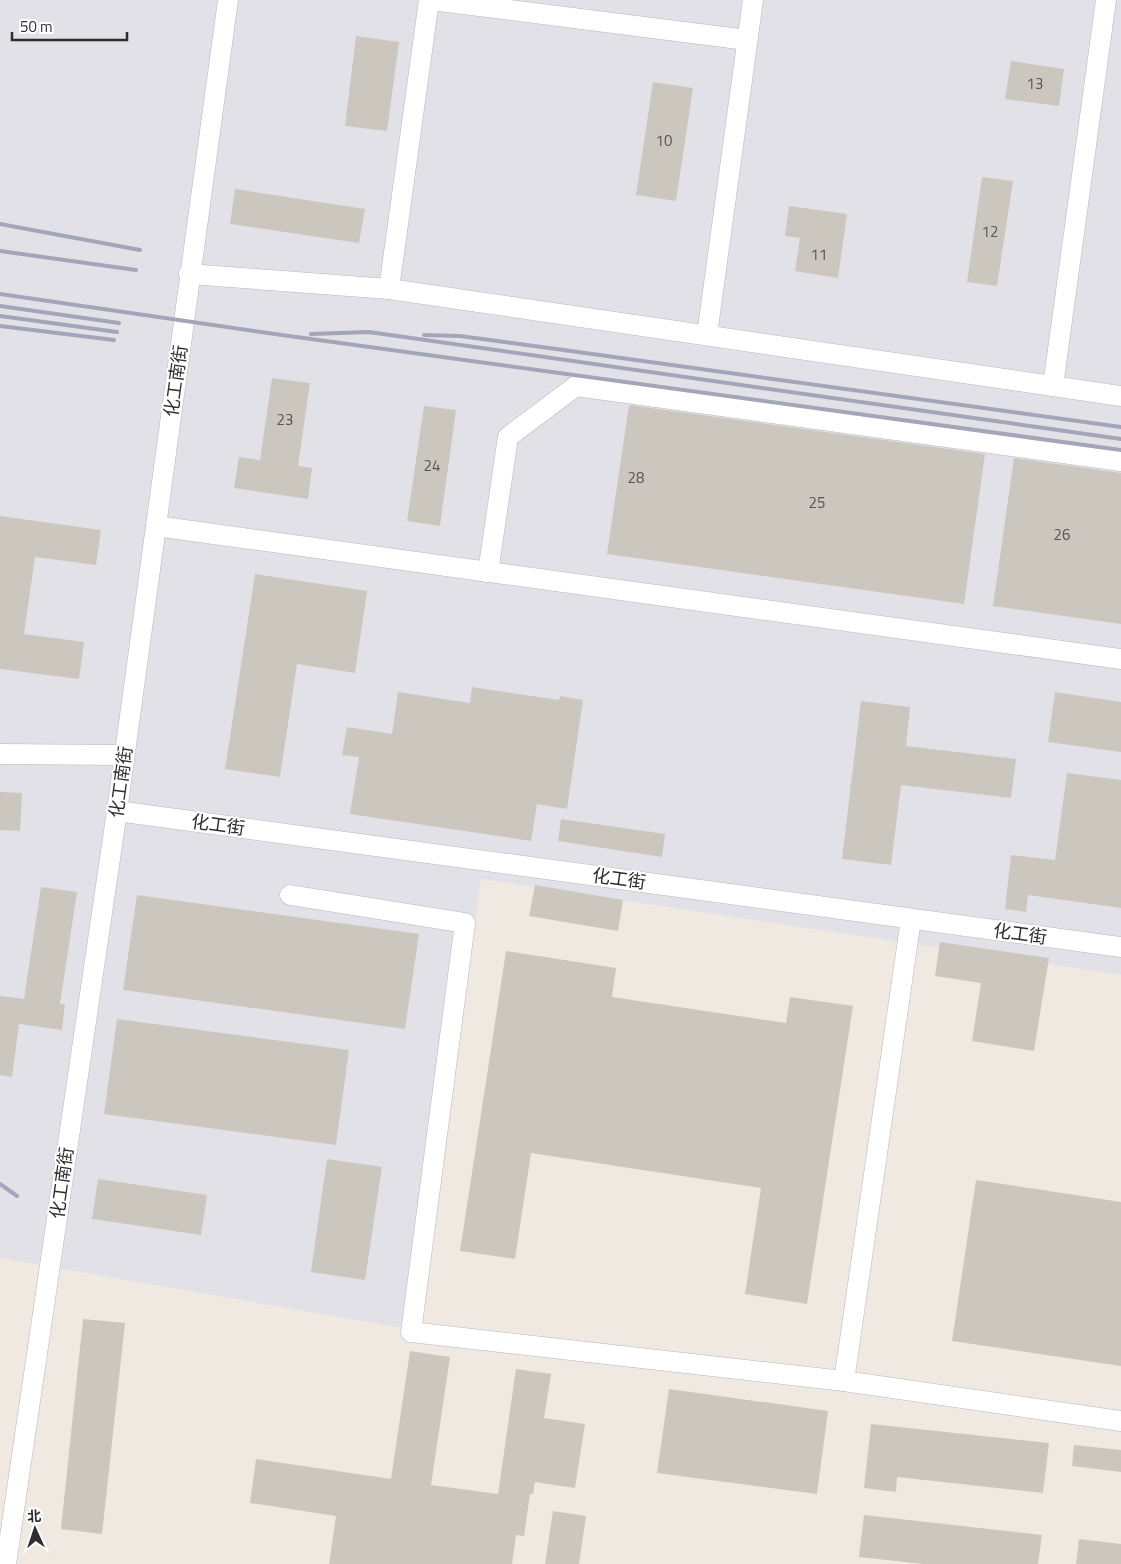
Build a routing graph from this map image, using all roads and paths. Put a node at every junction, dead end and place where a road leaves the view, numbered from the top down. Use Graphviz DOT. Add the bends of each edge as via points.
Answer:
graph roads {
  1 [pos="228,0"];
  2 [pos="430,0"];
  3 [pos="752,0"];
  4 [pos="1106,0"];
  5 [pos="747,40"];
  6 [pos="190,274"];
  7 [pos="389,289"];
  8 [pos="707,335"];
  9 [pos="1053,386"];
  10 [pos="1121,396"];
  11 [pos="1121,461"];
  12 [pos="156,526"];
  13 [pos="488,572"];
  14 [pos="1121,659"];
  15 [pos="0,754"];
  16 [pos="124,755"];
  17 [pos="117,811"];
  18 [pos="290,895"];
  19 [pos="911,919"];
  20 [pos="1121,947"];
  21 [pos="844,1381"];
  22 [pos="1121,1421"];
  23 [pos="6,1564"];
  1 -- 6 [label="street, 化工南街"];
  2 -- 5 [label="street"];
  2 -- 7 [label="street"];
  3 -- 5 [label="street"];
  4 -- 9 [label="street"];
  5 -- 8 [label="street"];
  6 -- 7 [label="street"];
  6 -- 12 [label="street, 化工南街"];
  7 -- 8 [label="street"];
  8 -- 9 [label="street"];
  9 -- 10 [label="street"];
  11 -- 13 [label="street" via="576,386 508,437"];
  12 -- 13 [label="street"];
  12 -- 16 [label="street, 化工南街"];
  13 -- 14 [label="street"];
  15 -- 16 [label="street"];
  16 -- 17 [label="street, 化工南街"];
  17 -- 19 [label="street, 化工街"];
  17 -- 23 [label="street, 化工南街"];
  18 -- 21 [label="street" via="465,923 411,1332"];
  19 -- 20 [label="street, 化工街"];
  19 -- 21 [label="street"];
  21 -- 22 [label="street"];
}
